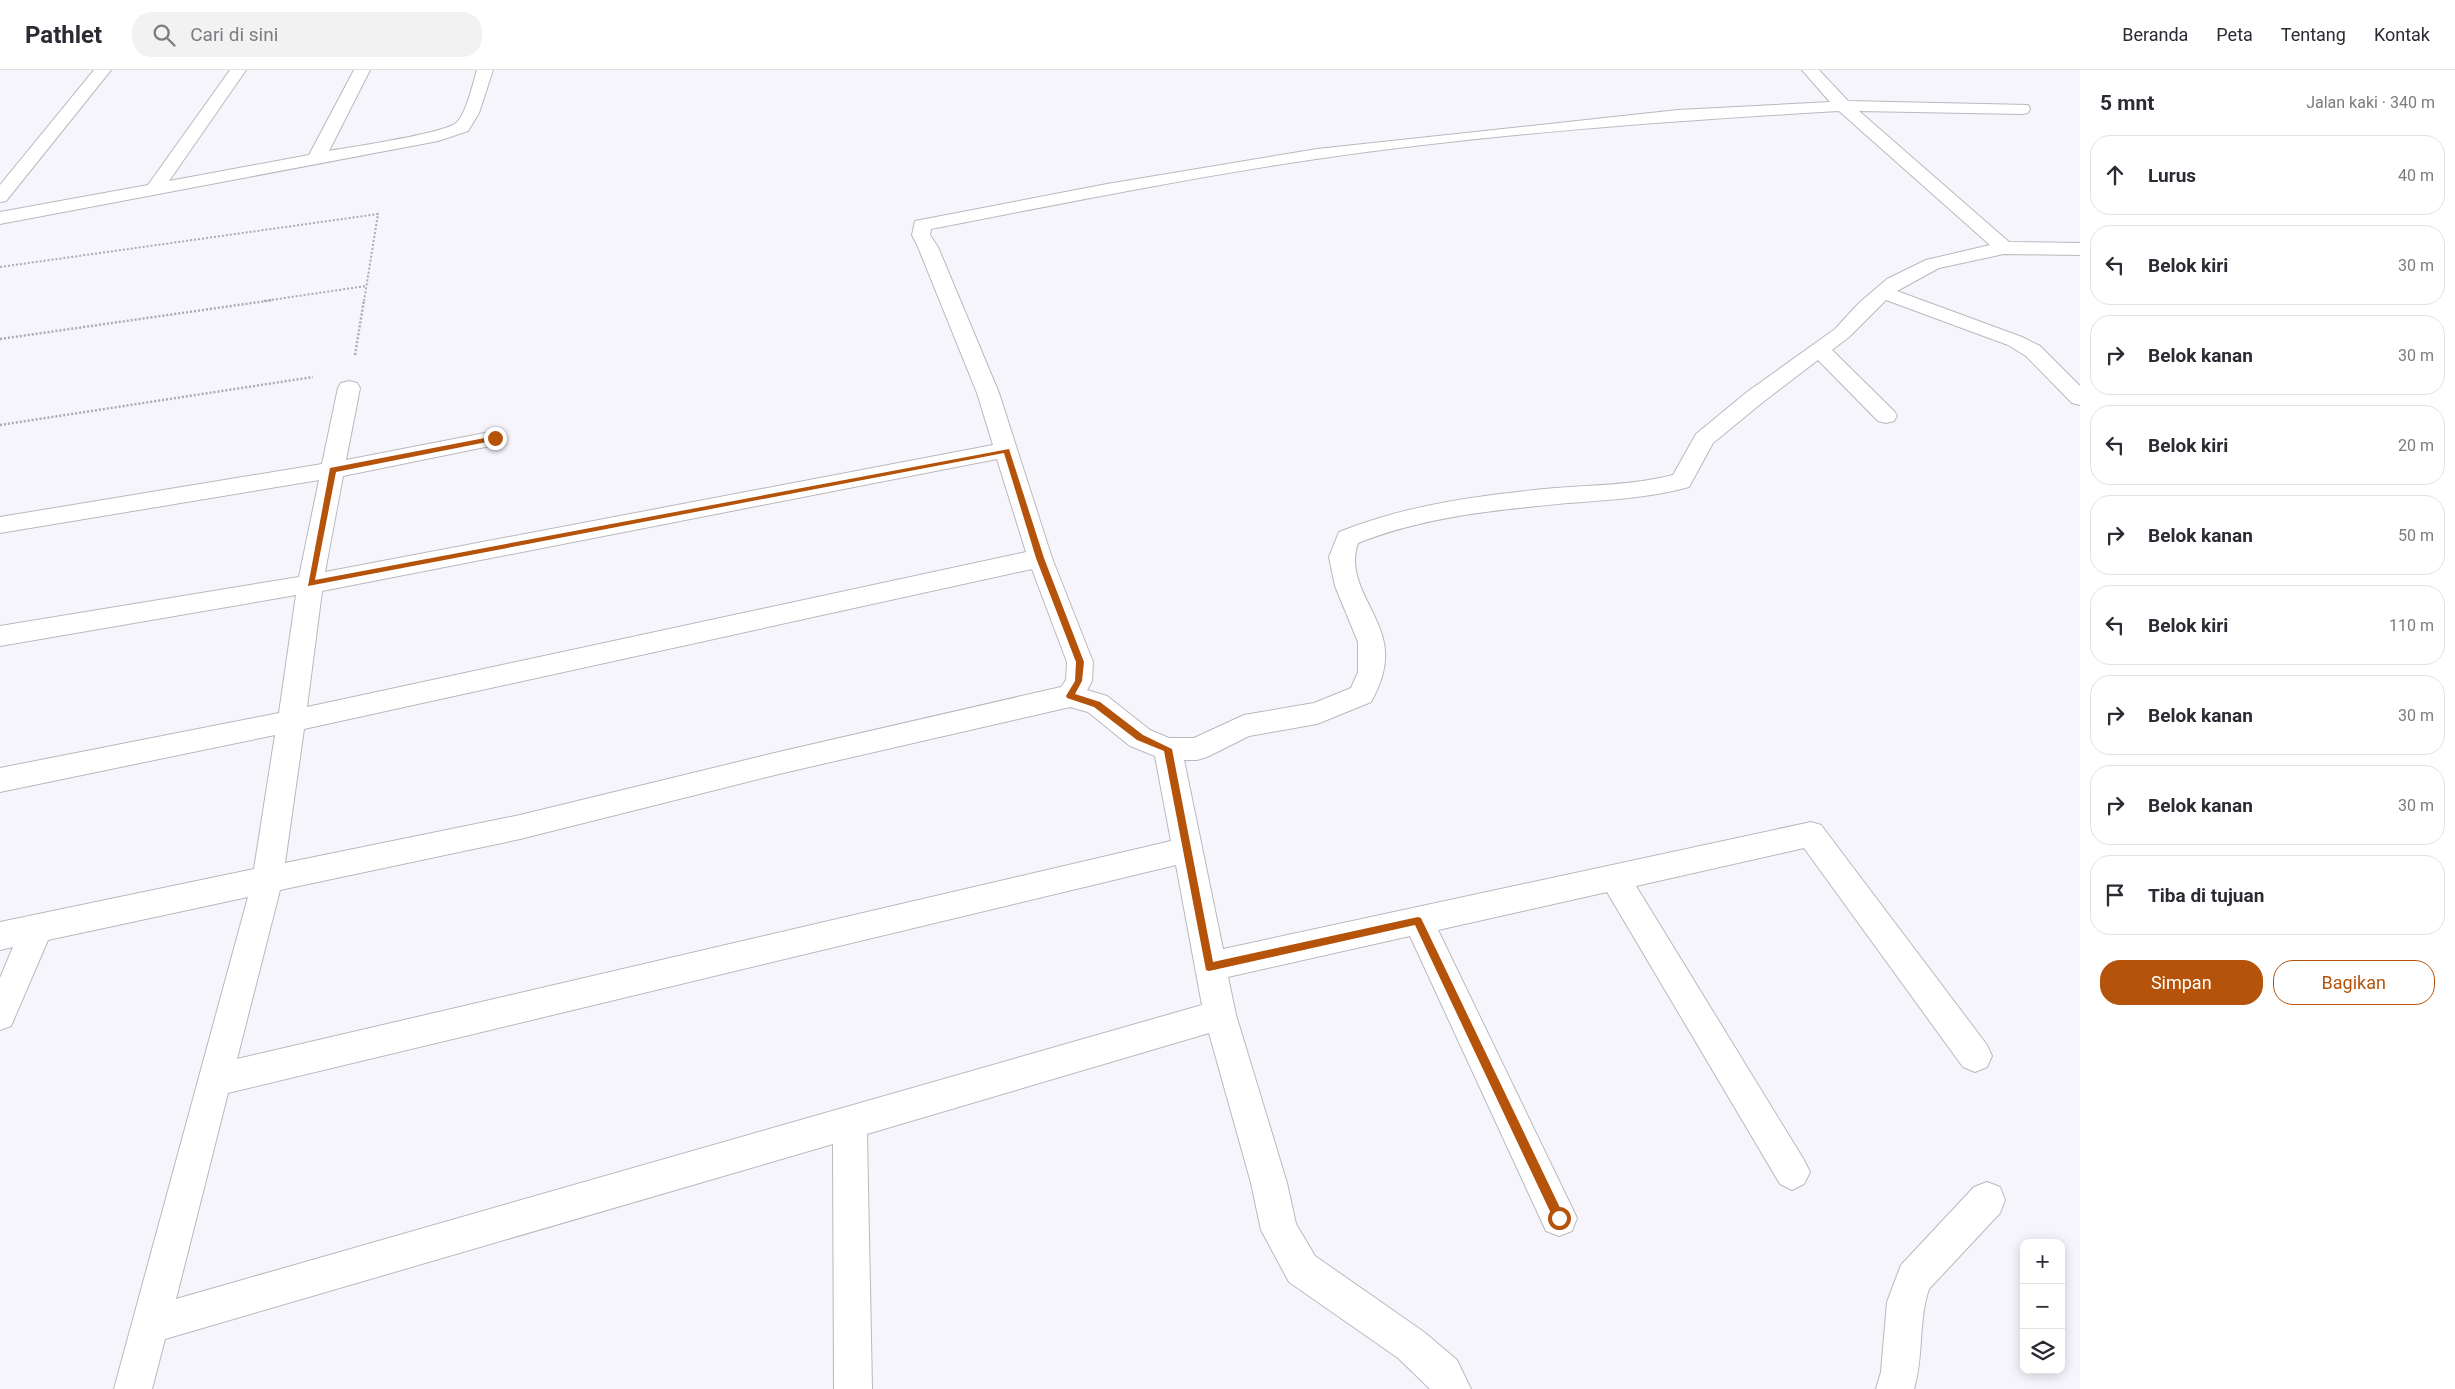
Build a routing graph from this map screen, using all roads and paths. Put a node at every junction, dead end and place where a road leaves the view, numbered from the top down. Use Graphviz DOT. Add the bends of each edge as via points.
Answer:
graph roads {
  1 [pos="103,70"];
  2 [pos="238,70"];
  3 [pos="362,70"];
  4 [pos="485,70"];
  5 [pos="1810,70"];
  6 [pos="1843,106"];
  7 [pos="2022,109"];
  8 [pos="316,159"];
  9 [pos="154,189"];
  10 [pos="0,197"];
  11 [pos="0,218"];
  12 [pos="2004,248"];
  13 [pos="2080,249"];
  14 [pos="0,267"];
  15 [pos="366,286"];
  16 [pos="1884,293"];
  17 [pos="0,339"];
  18 [pos="1819,349"];
  19 [pos="351,380"];
  20 [pos="2080,398"];
  21 [pos="1886,416"];
  22 [pos="0,425"];
  23 [pos="495,438"];
  24 [pos="1007,450"];
  25 [pos="333,470"];
  26 [pos="0,525"];
  27 [pos="1040,558"];
  28 [pos="310,584"];
  29 [pos="0,636"];
  30 [pos="1070,696"];
  31 [pos="291,721"];
  32 [pos="1168,749"];
  33 [pos="0,780"];
  34 [pos="1187,850"];
  35 [pos="1614,877"];
  36 [pos="268,879"];
  37 [pos="1418,921"];
  38 [pos="37,928"];
  39 [pos="0,936"];
  40 [pos="1209,967"];
  41 [pos="0,1014"];
  42 [pos="1220,1015"];
  43 [pos="1974,1056"];
  44 [pos="215,1080"];
  45 [pos="850,1122"];
  46 [pos="1792,1172"];
  47 [pos="1986,1200"];
  48 [pos="1559,1218"];
  49 [pos="150,1325"];
  50 [pos="133,1389"];
  51 [pos="853,1389"];
  52 [pos="1452,1389"];
  53 [pos="1895,1389"];
  1 -- 10 [label="street"];
  2 -- 9 [label="street"];
  3 -- 8 [label="street"];
  4 -- 8 [label="street" via="472,113 462,127 432,137"];
  5 -- 6 [label="street"];
  6 -- 7 [label="street"];
  6 -- 12 [label="street"];
  6 -- 24 [label="street" via="1678,115 1316,154 1107,189 922,225 921,235 988,393"];
  8 -- 9 [label="street"];
  9 -- 11 [label="street"];
  12 -- 13 [label="street"];
  12 -- 16 [label="street" via="1933,264 1894,283"];
  14 -- 15 [label="path" via="378,214"];
  15 -- 17 [label="path"];
  15 -- 19 [label="path"];
  16 -- 18 [label="street" via="1842,333"];
  16 -- 20 [label="street" via="2015,341 2033,351"];
  18 -- 21 [label="street"];
  18 -- 32 [label="street" via="1704,439 1681,481 1653,489 1484,503 1377,525 1348,538 1341,557 1348,586 1371,642 1371,672 1361,695 1316,713 1244,726 1197,749"];
  19 -- 22 [label="path"];
  19 -- 25 [label="street"];
  23 -- 25 [label="street"];
  24 -- 27 [label="street"];
  24 -- 28 [label="street"];
  25 -- 26 [label="street"];
  25 -- 28 [label="street"];
  27 -- 30 [label="street" via="1080,662 1078,681"];
  27 -- 31 [label="street"];
  28 -- 29 [label="street"];
  28 -- 31 [label="street"];
  30 -- 32 [label="street" via="1097,704 1140,738"];
  30 -- 36 [label="street" via="520,827"];
  31 -- 33 [label="street"];
  31 -- 36 [label="street"];
  32 -- 34 [label="street"];
  34 -- 40 [label="street"];
  34 -- 44 [label="street"];
  35 -- 37 [label="street"];
  35 -- 43 [label="street" via="1811,834"];
  35 -- 46 [label="street"];
  36 -- 38 [label="street"];
  36 -- 44 [label="street"];
  37 -- 40 [label="street"];
  37 -- 48 [label="street"];
  38 -- 39 [label="street"];
  38 -- 41 [label="street"];
  40 -- 42 [label="street"];
  42 -- 45 [label="street"];
  42 -- 52 [label="street" via="1269,1183 1278,1230 1302,1269 1411,1345 1442,1374"];
  44 -- 49 [label="street"];
  45 -- 49 [label="street"];
  45 -- 51 [label="street"];
  47 -- 53 [label="street" via="1914,1278 1906,1302 1900,1372"];
  49 -- 50 [label="street"];
}
